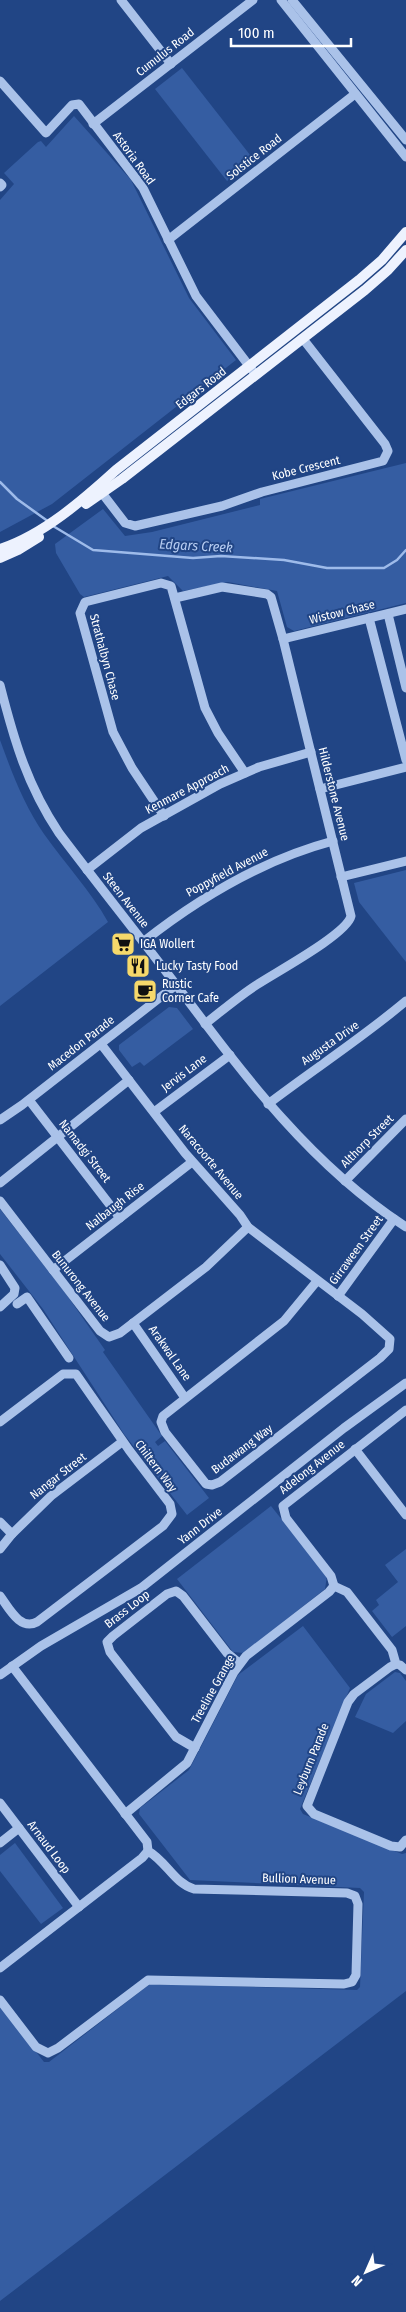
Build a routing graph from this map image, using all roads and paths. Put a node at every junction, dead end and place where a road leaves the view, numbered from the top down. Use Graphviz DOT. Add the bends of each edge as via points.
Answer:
graph roads {
  1 [pos="121,0"];
  2 [pos="253,0"];
  3 [pos="281,0"];
  4 [pos="292,0"];
  5 [pos="171,64"];
  6 [pos="0,81"];
  7 [pos="355,94"];
  8 [pos="93,124"];
  9 [pos="406,140"];
  10 [pos="406,157"];
  11 [pos="0,183"];
  12 [pos="0,187"];
  13 [pos="406,232"];
  14 [pos="168,240"];
  15 [pos="406,250"];
  16 [pos="303,338"];
  17 [pos="250,366"];
  18 [pos="256,375"];
  19 [pos="102,493"];
  20 [pos="70,512"];
  21 [pos="32,537"];
  22 [pos="0,549"];
  23 [pos="0,558"];
  24 [pos="175,598"];
  25 [pos="406,609"];
  26 [pos="388,614"];
  27 [pos="369,618"];
  28 [pos="283,639"];
  29 [pos="0,685"];
  30 [pos="406,688"];
  31 [pos="311,752"];
  32 [pos="406,760"];
  33 [pos="406,767"];
  34 [pos="245,773"];
  35 [pos="320,790"];
  36 [pos="164,816"];
  37 [pos="332,841"];
  38 [pos="406,861"];
  39 [pos="87,870"];
  40 [pos="341,877"];
  41 [pos="143,942"];
  42 [pos="176,985"];
  43 [pos="406,1001"];
  44 [pos="206,1024"];
  45 [pos="101,1044"];
  46 [pos="230,1055"];
  47 [pos="129,1080"];
  48 [pos="29,1100"];
  49 [pos="268,1104"];
  50 [pos="154,1112"];
  51 [pos="0,1120"];
  52 [pos="406,1120"];
  53 [pos="58,1137"];
  54 [pos="192,1162"];
  55 [pos="345,1181"];
  56 [pos="0,1183"];
  57 [pos="0,1201"];
  58 [pos="120,1218"];
  59 [pos="394,1219"];
  60 [pos="248,1227"];
  61 [pos="406,1227"];
  62 [pos="0,1265"];
  63 [pos="53,1270"];
  64 [pos="317,1281"];
  65 [pos="338,1296"];
  66 [pos="17,1304"];
  67 [pos="0,1306"];
  68 [pos="133,1323"];
  69 [pos="69,1358"];
  70 [pos="406,1383"];
  71 [pos="185,1398"];
  72 [pos="406,1410"];
  73 [pos="0,1422"];
  74 [pos="122,1442"];
  75 [pos="355,1449"];
  76 [pos="406,1515"];
  77 [pos="0,1522"];
  78 [pos="12,1534"];
  79 [pos="0,1549"];
  80 [pos="334,1586"];
  81 [pos="0,1596"];
  82 [pos="239,1663"];
  83 [pos="396,1664"];
  84 [pos="12,1666"];
  85 [pos="406,1670"];
  86 [pos="0,1675"];
  87 [pos="195,1748"];
  88 [pos="0,1803"];
  89 [pos="125,1814"];
  90 [pos="19,1828"];
  91 [pos="406,1840"];
  92 [pos="0,1843"];
  93 [pos="148,1851"];
  94 [pos="79,1907"];
  95 [pos="0,1968"];
  96 [pos="0,2000"];
  1 -- 5 [label="street"];
  2 -- 5 [label="street, Cumulus Road"];
  3 -- 7 [label="street"];
  4 -- 9 [label="street"];
  5 -- 8 [label="street, Cumulus Road"];
  6 -- 8 [label="street, Astoria Road" via="46,133 72,104 79,104"];
  7 -- 10 [label="street"];
  7 -- 14 [label="street, Solstice Road"];
  8 -- 14 [label="street, Astoria Road" via="134,174"];
  11 -- 12 [label="street"];
  13 -- 17 [label="main road, Edgars Road" via="372,270"];
  14 -- 17 [label="street, Astoria Road" via="196,296"];
  15 -- 16 [label="main road, Edgars Road" via="380,278"];
  16 -- 18 [label="main road, Edgars Road"];
  16 -- 19 [label="street, Kobe Crescent" via="385,444 388,451 383,461 262,492 222,506 134,526 125,523"];
  17 -- 18 [label="street, Astoria Road"];
  17 -- 20 [label="main road, Edgars Road"];
  18 -- 19 [label="main road, Edgars Road"];
  19 -- 20 [label="main road, Edgars Road"];
  20 -- 21 [label="main road, Edgars Road"];
  21 -- 22 [label="main road, Edgars Road"];
  21 -- 23 [label="main road, Edgars Road"];
  24 -- 28 [label="street, Hilderstone Avenue" via="222,587 269,595"];
  24 -- 34 [label="street" via="205,708"];
  24 -- 36 [label="street, Strathalbyn Chase" via="171,586 161,583 88,601 80,610 113,732"];
  25 -- 26 [label="street, Wistow Chase"];
  26 -- 27 [label="street, Wistow Chase"];
  26 -- 30 [label="street"];
  27 -- 28 [label="street, Wistow Chase"];
  27 -- 32 [label="street"];
  28 -- 31 [label="street, Hilderstone Avenue"];
  29 -- 39 [label="street, Steen Avenue" via="15,743 34,792 59,834"];
  31 -- 34 [label="street, Kenmare Approach"];
  31 -- 35 [label="street, Hilderstone Avenue"];
  33 -- 35 [label="street"];
  34 -- 36 [label="street, Kenmare Approach"];
  35 -- 37 [label="street, Hilderstone Avenue"];
  36 -- 39 [label="street, Kenmare Approach" via="127,837"];
  37 -- 40 [label="street, Hilderstone Avenue"];
  37 -- 41 [label="street, Poppyfield Avenue" via="301,849 262,866 182,911"];
  38 -- 40 [label="street"];
  39 -- 41 [label="street, Steen Avenue"];
  40 -- 44 [label="street, Hilderstone Avenue" via="351,916 346,925 313,950 259,982"];
  41 -- 42 [label="street, Steen Avenue"];
  42 -- 44 [label="street, Steen Avenue"];
  42 -- 45 [label="street, Macedon Parade"];
  43 -- 49 [label="street, Augusta Drive" via="362,1037"];
  44 -- 46 [label="street, Steen Avenue"];
  45 -- 47 [label="street, Naracoorte Avenue"];
  45 -- 48 [label="street, Macedon Parade"];
  46 -- 49 [label="street, Steen Avenue"];
  46 -- 50 [label="street, Jervis Lane"];
  47 -- 50 [label="street, Naracoorte Avenue"];
  47 -- 53 [label="street"];
  48 -- 51 [label="street, Macedon Parade"];
  48 -- 53 [label="street, Namadgi Street"];
  49 -- 55 [label="street, Steen Avenue"];
  50 -- 54 [label="street, Naracoorte Avenue"];
  52 -- 55 [label="street, Althorp Street"];
  53 -- 56 [label="street"];
  53 -- 58 [label="street, Namadgi Street"];
  54 -- 58 [label="street, Nalbaugh Rise"];
  54 -- 60 [label="street, Naracoorte Avenue"];
  55 -- 59 [label="street, Steen Avenue"];
  57 -- 63 [label="street, Bunurong Avenue"];
  58 -- 63 [label="street, Nalbaugh Rise"];
  59 -- 61 [label="street, Steen Avenue"];
  59 -- 65 [label="street, Girraween Street"];
  60 -- 64 [label="street, Naracoorte Avenue"];
  60 -- 68 [label="street, Bunurong Avenue" via="206,1267"];
  62 -- 67 [label="street" via="15,1288 14,1294"];
  63 -- 68 [label="street, Bunurong Avenue" via="104,1334 114,1337"];
  64 -- 65 [label="street, Budawang Way"];
  64 -- 71 [label="street, Budawang Way" via="284,1321"];
  65 -- 71 [label="street, Budawang Way" via="385,1333 390,1339 390,1349 216,1484 203,1482 162,1427 163,1416"];
  66 -- 69 [label="street" via="27,1297"];
  68 -- 71 [label="street, Arakwal Lane"];
  70 -- 84 [label="street, Yann Drive" via="141,1588"];
  72 -- 75 [label="street, Adelong Avenue"];
  73 -- 74 [label="street, Chiltern Way" via="63,1374 71,1372 79,1378"];
  74 -- 78 [label="street, Nangar Street" via="36,1508"];
  74 -- 81 [label="street, Chiltern Way" via="170,1504 172,1514 169,1520 32,1625 22,1623"];
  75 -- 76 [label="street"];
  75 -- 80 [label="street, Adelong Avenue" via="283,1506 286,1518 331,1576"];
  77 -- 78 [label="street"];
  78 -- 79 [label="street, Nangar Street"];
  80 -- 82 [label="street, Treeline Grange"];
  80 -- 83 [label="street, Adelong Avenue" via="347,1592 392,1650"];
  82 -- 87 [label="street, Treeline Grange"];
  82 -- 87 [label="street, Brass Loop" via="227,1654 176,1591 167,1594 107,1642 110,1652 176,1737"];
  83 -- 85 [label="street"];
  83 -- 91 [label="street, Leyburn Parade" via="359,1690 348,1702 307,1806 314,1814 391,1846 400,1847"];
  84 -- 86 [label="street, Yann Drive"];
  84 -- 89 [label="street, Bullion Avenue"];
  87 -- 89 [label="street, Treeline Grange" via="182,1769"];
  88 -- 90 [label="street, Arnaud Loop"];
  89 -- 93 [label="street, Bullion Avenue" via="147,1842"];
  90 -- 92 [label="street"];
  90 -- 94 [label="street, Arnaud Loop"];
  93 -- 94 [label="street"];
  93 -- 96 [label="street, Bullion Avenue" via="163,1861 181,1884 194,1889 352,1894 358,1904 354,1979 349,1984 148,1980 48,2054 36,2047"];
  94 -- 95 [label="street"];
}
